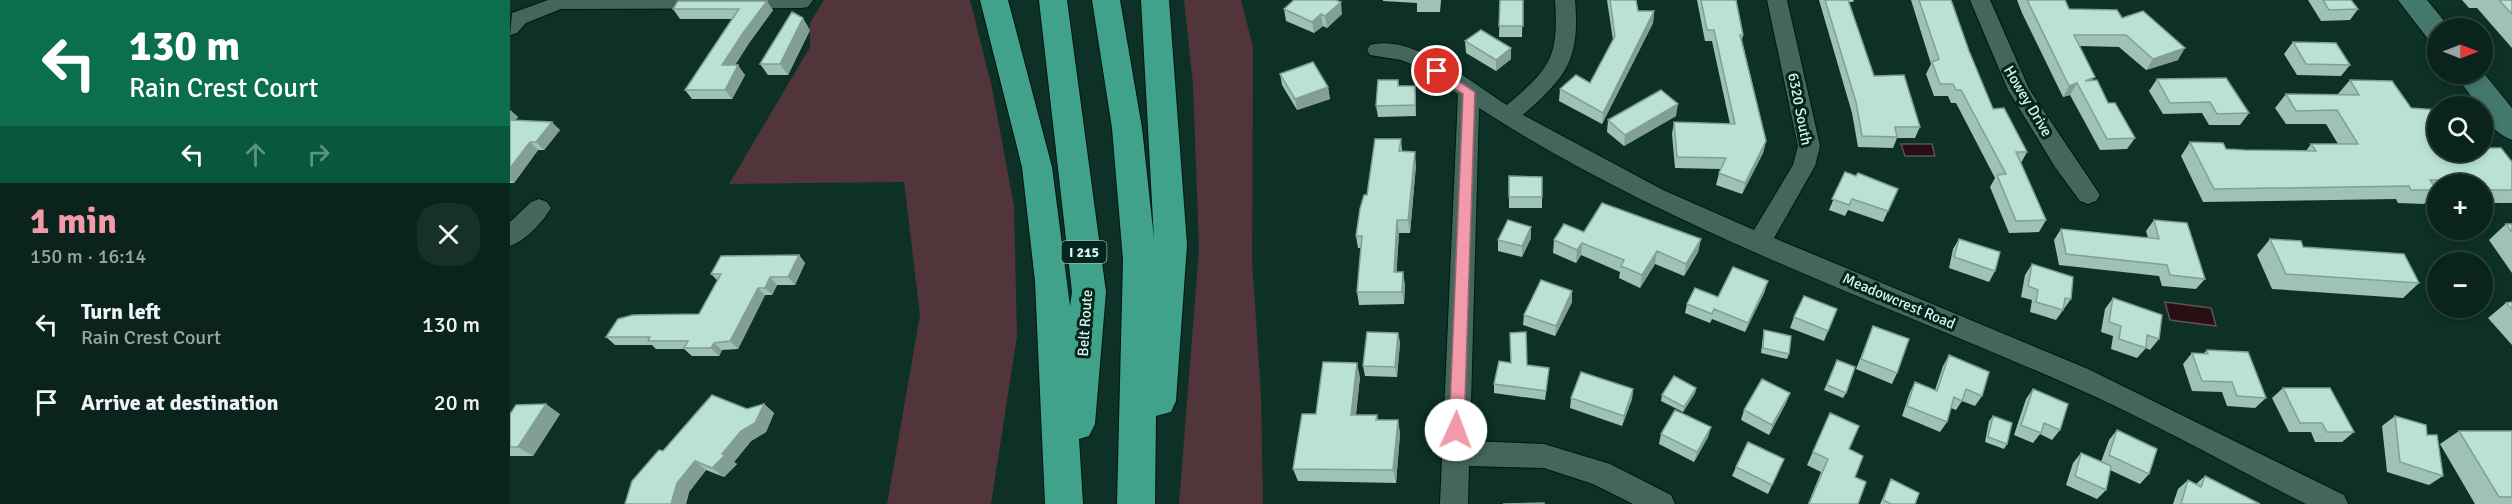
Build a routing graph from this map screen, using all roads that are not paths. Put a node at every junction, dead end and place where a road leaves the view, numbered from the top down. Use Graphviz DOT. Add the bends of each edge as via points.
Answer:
graph roads {
  1 [pos="994,0"];
  2 [pos="1053,0"];
  3 [pos="1106,0"];
  4 [pos="1155,0"];
  5 [pos="1565,0"];
  6 [pos="1777,0"];
  7 [pos="1980,0"];
  8 [pos="2412,0"];
  9 [pos="802,1"];
  10 [pos="2427,18"];
  11 [pos="510,28"];
  12 [pos="1377,50"];
  13 [pos="2478,84"];
  14 [pos="1469,92"];
  15 [pos="2506,114"];
  16 [pos="1508,116"];
  17 [pos="2088,195"];
  18 [pos="539,208"];
  19 [pos="510,237"];
  20 [pos="1759,243"];
  21 [pos="1456,453"];
  22 [pos="1066,504"];
  23 [pos="1136,504"];
  24 [pos="1142,504"];
  25 [pos="1454,504"];
  26 [pos="1660,504"];
  27 [pos="2334,504"];
  1 -- 22 [label="highway" via="1037,167 1052,281"];
  2 -- 22 [label="highway, Belt Route / I 215" via="1089,292"];
  3 -- 23 [label="highway" via="1126,128 1140,260"];
  4 -- 24 [label="highway" via="1171,246 1155,429"];
  5 -- 16 [label="street" via="1567,36 1558,64"];
  6 -- 20 [label="street, 6320 South" via="1809,146 1804,166"];
  7 -- 17 [label="street, Howey Drive" via="2019,90"];
  8 -- 10 [label="main road"];
  9 -- 11 [label="street" via="559,3 519,18"];
  12 -- 14 [label="street, Meadowcrest Road" via="1414,56"];
  13 -- 15 [label="main road"];
  14 -- 16 [label="street, Meadowcrest Road"];
  14 -- 21 [label="street"];
  16 -- 20 [label="street, Meadowcrest Road" via="1655,196"];
  18 -- 19 [label="street"];
  20 -- 27 [label="street, Meadowcrest Road" via="2079,377"];
  21 -- 25 [label="street"];
  21 -- 26 [label="street" via="1544,456 1600,473"];
}
